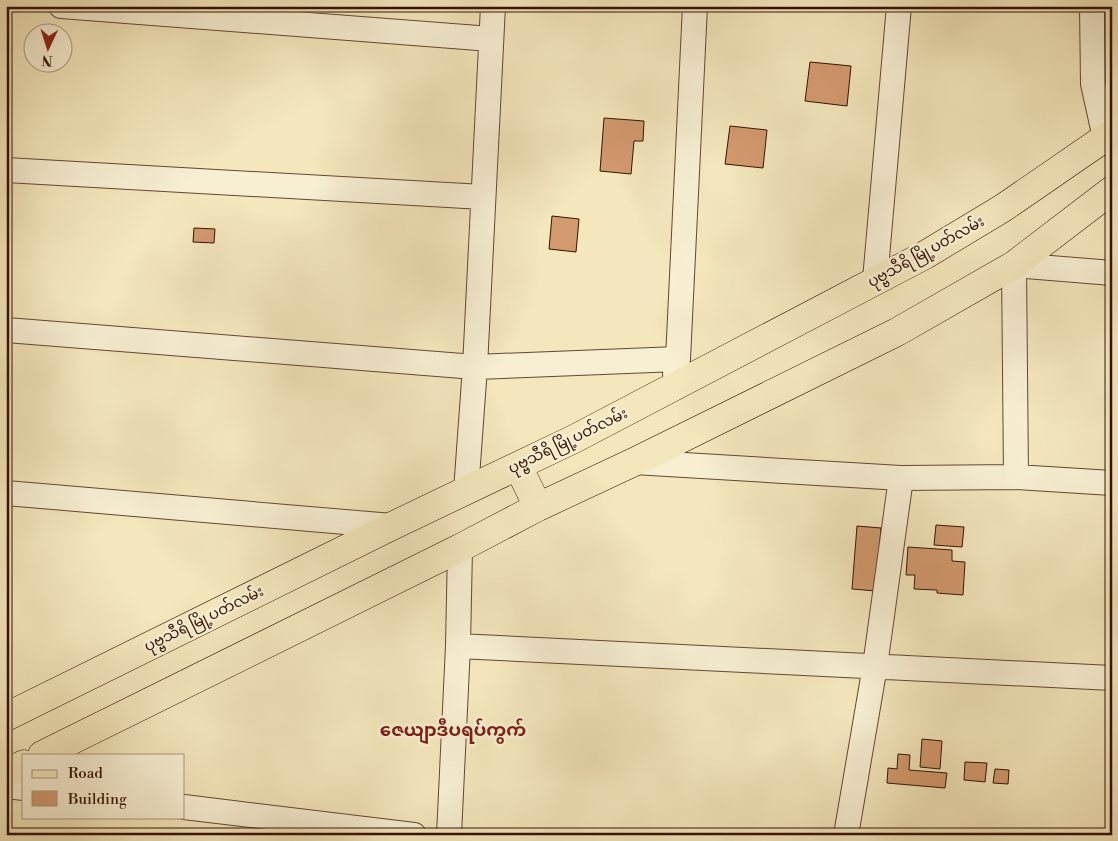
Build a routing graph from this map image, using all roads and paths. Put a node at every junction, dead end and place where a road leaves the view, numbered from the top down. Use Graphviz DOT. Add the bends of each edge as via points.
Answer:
graph roads {
  1 [pos="61,6"];
  2 [pos="493,6"];
  3 [pos="695,6"];
  4 [pos="898,6"];
  5 [pos="1092,6"];
  6 [pos="491,39"];
  7 [pos="1110,139"];
  8 [pos="6,170"];
  9 [pos="1112,190"];
  10 [pos="483,198"];
  11 [pos="1014,265"];
  12 [pos="1112,274"];
  13 [pos="875,280"];
  14 [pos="6,330"];
  15 [pos="678,359"];
  16 [pos="474,367"];
  17 [pos="672,389"];
  18 [pos="634,462"];
  19 [pos="518,466"];
  20 [pos="1016,477"];
  21 [pos="901,478"];
  22 [pos="1112,484"];
  23 [pos="466,491"];
  24 [pos="6,493"];
  25 [pos="538,507"];
  26 [pos="392,526"];
  27 [pos="460,548"];
  28 [pos="458,646"];
  29 [pos="875,666"];
  30 [pos="1112,678"];
  31 [pos="6,717"];
  32 [pos="44,754"];
  33 [pos="22,765"];
  34 [pos="6,772"];
  35 [pos="6,786"];
  36 [pos="22,788"];
  37 [pos="185,807"];
  38 [pos="414,835"];
  39 [pos="450,835"];
  40 [pos="846,835"];
  1 -- 6 [label="street"];
  2 -- 6 [label="street"];
  3 -- 15 [label="street"];
  4 -- 13 [label="street"];
  5 -- 7 [label="street" via="1093,84"];
  6 -- 10 [label="street"];
  7 -- 13 [label="main road, ပုဗ္ဗသီရိ မြို့ပတ်လမ်း" via="925,255"];
  8 -- 10 [label="street"];
  9 -- 11 [label="main road"];
  10 -- 16 [label="street"];
  11 -- 12 [label="street"];
  11 -- 18 [label="main road" via="897,332"];
  11 -- 20 [label="street"];
  13 -- 17 [label="main road, ပုဗ္ဗသီရိ မြို့ပတ်လမ်း"];
  14 -- 16 [label="street"];
  15 -- 16 [label="street"];
  15 -- 17 [label="street"];
  16 -- 23 [label="street"];
  17 -- 19 [label="main road, ပုဗ္ဗသီရိ မြို့ပတ်လမ်း"];
  18 -- 21 [label="street"];
  18 -- 25 [label="main road"];
  19 -- 23 [label="main road, ပုဗ္ဗသီရိ မြို့ပတ်လမ်း"];
  19 -- 25 [label="main road"];
  20 -- 21 [label="street"];
  20 -- 22 [label="street"];
  21 -- 29 [label="street"];
  23 -- 26 [label="main road, ပုဗ္ဗသီရိ မြို့ပတ်လမ်း"];
  24 -- 26 [label="street"];
  25 -- 27 [label="main road"];
  26 -- 31 [label="main road, ပုဗ္ဗသီရိ မြို့ပတ်လမ်း"];
  27 -- 28 [label="street"];
  27 -- 32 [label="main road"];
  28 -- 29 [label="street"];
  28 -- 39 [label="street"];
  29 -- 30 [label="street"];
  29 -- 40 [label="street"];
  33 -- 34 [label="main road"];
  35 -- 36 [label="street"];
  37 -- 38 [label="street"];
}
